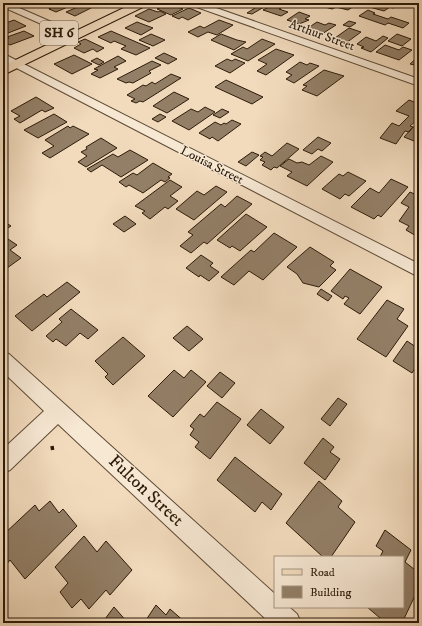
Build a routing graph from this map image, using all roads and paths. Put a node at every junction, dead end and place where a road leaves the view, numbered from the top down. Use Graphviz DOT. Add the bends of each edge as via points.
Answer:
graph roads {
  1 [pos="123,3"];
  2 [pos="143,3"];
  3 [pos="194,3"];
  4 [pos="3,4"];
  5 [pos="70,33"];
  6 [pos="7,63"];
  7 [pos="419,83"];
  8 [pos="419,271"];
  9 [pos="3,360"];
  10 [pos="58,411"];
  11 [pos="52,446"];
  12 [pos="53,452"];
  13 [pos="3,463"];
  14 [pos="288,623"];
  1 -- 5 [label="main road, SH 6"];
  2 -- 5 [label="main road, SH 6"];
  3 -- 7 [label="street, Arthur Street"];
  4 -- 5 [label="street"];
  5 -- 6 [label="main road, SH 6"];
  6 -- 8 [label="street, Louisa Street"];
  9 -- 10 [label="street, Fulton Street"];
  10 -- 13 [label="street"];
  10 -- 14 [label="street, Fulton Street"];
  11 -- 12 [label="path"];
}
